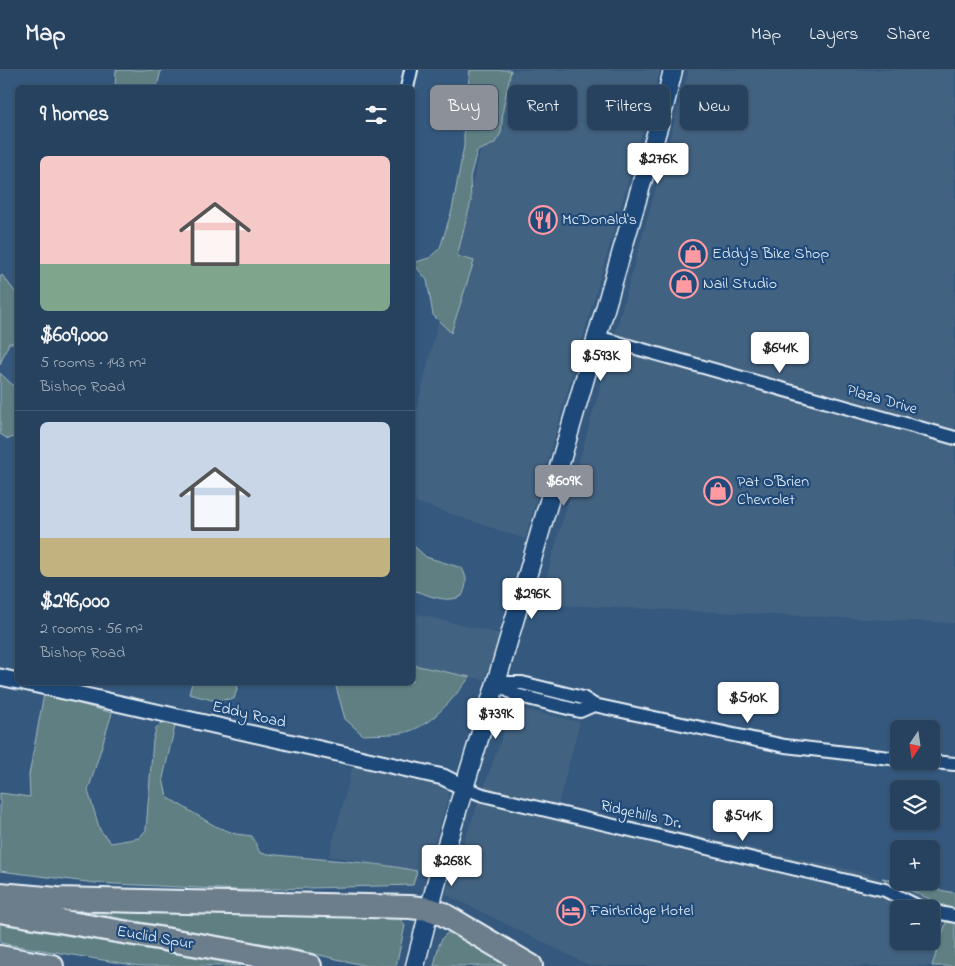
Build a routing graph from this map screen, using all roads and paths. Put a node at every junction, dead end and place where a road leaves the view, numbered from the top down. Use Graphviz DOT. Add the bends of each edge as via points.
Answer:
graph roads {
  1 [pos="412,70"];
  2 [pos="673,70"];
  3 [pos="408,85"];
  4 [pos="597,337"];
  5 [pos="955,438"];
  6 [pos="0,677"];
  7 [pos="15,680"];
  8 [pos="496,683"];
  9 [pos="37,685"];
  10 [pos="890,758"];
  11 [pos="940,763"];
  12 [pos="955,764"];
  13 [pos="465,788"];
  14 [pos="0,894"];
  15 [pos="905,900"];
  16 [pos="429,909"];
  17 [pos="0,911"];
  18 [pos="940,913"];
  19 [pos="955,916"];
  20 [pos="0,957"];
  21 [pos="52,966"];
  22 [pos="310,966"];
  23 [pos="415,966"];
  24 [pos="531,966"];
  1 -- 3 [label="street"];
  2 -- 4 [label="main road"];
  4 -- 5 [label="street, Plaza Drive"];
  4 -- 8 [label="main road"];
  6 -- 7 [label="street"];
  8 -- 10 [label="street" via="516,695 580,711 594,705 785,746"];
  8 -- 13 [label="main road"];
  9 -- 13 [label="street, Eddy Road" via="434,775"];
  11 -- 12 [label="street"];
  13 -- 15 [label="street, Ridgehills Dr." via="483,795 885,890"];
  13 -- 16 [label="main road"];
  14 -- 16 [label="highway" via="76,900"];
  16 -- 23 [label="main road"];
  16 -- 24 [label="highway" via="454,920"];
  17 -- 22 [label="highway, Euclid Spur"];
  18 -- 19 [label="street"];
  20 -- 21 [label="highway"];
}
